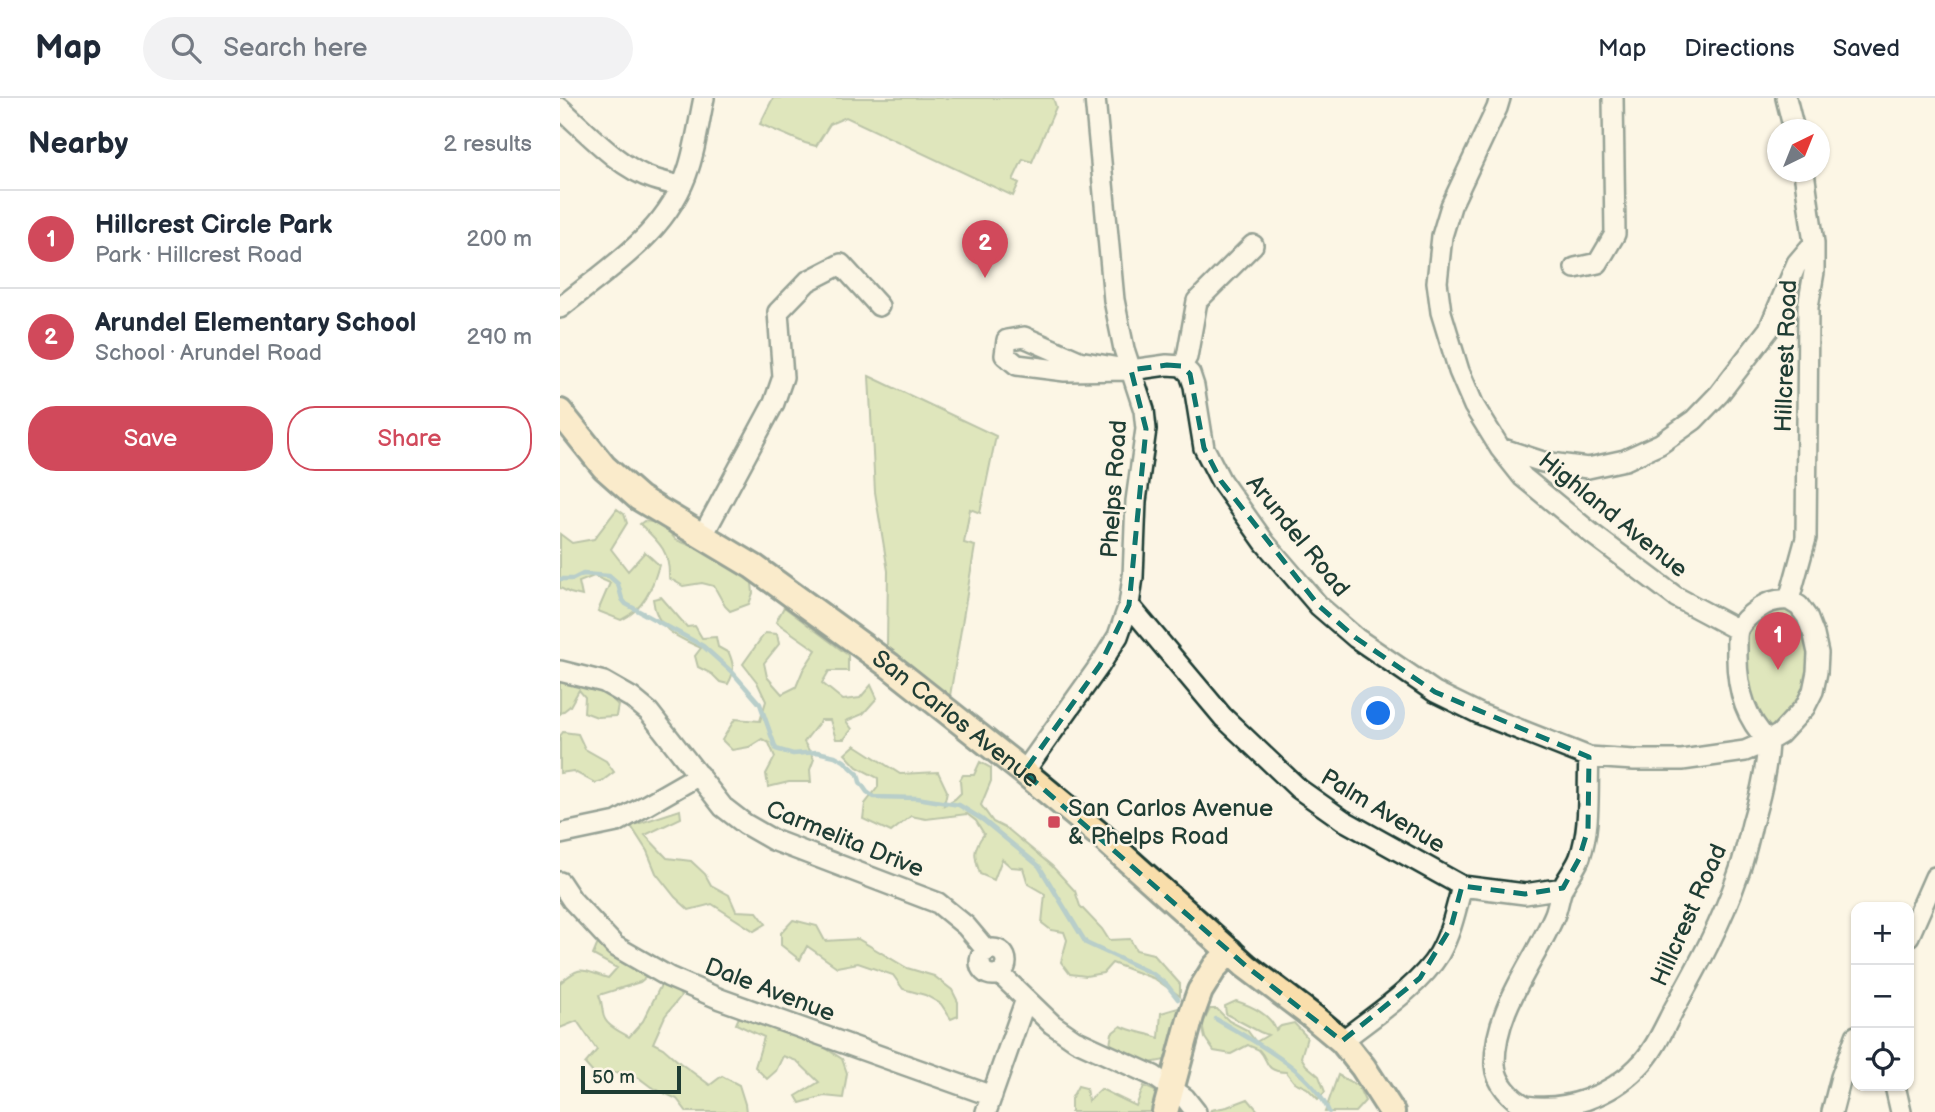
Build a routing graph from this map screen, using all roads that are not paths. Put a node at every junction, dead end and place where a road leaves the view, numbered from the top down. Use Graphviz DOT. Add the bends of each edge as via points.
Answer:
graph roads {
  1 [pos="704,98"];
  2 [pos="1095,98"];
  3 [pos="1500,98"];
  4 [pos="1613,98"];
  5 [pos="1786,98"];
  6 [pos="560,108"];
  7 [pos="1791,119"];
  8 [pos="1805,182"];
  9 [pos="681,186"];
  10 [pos="1814,243"];
  11 [pos="1253,245"];
  12 [pos="1576,268"];
  13 [pos="879,306"];
  14 [pos="560,308"];
  15 [pos="1182,366"];
  16 [pos="1131,370"];
  17 [pos="560,412"];
  18 [pos="1500,448"];
  19 [pos="702,537"];
  20 [pos="1789,600"];
  21 [pos="1129,605"];
  22 [pos="1738,630"];
  23 [pos="560,671"];
  24 [pos="1768,741"];
  25 [pos="1589,757"];
  26 [pos="1024,772"];
  27 [pos="698,775"];
  28 [pos="560,834"];
  29 [pos="1935,877"];
  30 [pos="560,882"];
  31 [pos="1462,886"];
  32 [pos="1563,887"];
  33 [pos="1914,925"];
  34 [pos="1230,951"];
  35 [pos="1026,999"];
  36 [pos="1342,1041"];
  37 [pos="1851,1050"];
  38 [pos="1171,1087"];
  39 [pos="1896,1091"];
  40 [pos="989,1104"];
  41 [pos="1165,1112"];
  42 [pos="1196,1112"];
  43 [pos="1392,1112"];
  44 [pos="1832,1112"];
  45 [pos="1901,1112"];
  1 -- 9 [label="street"];
  2 -- 16 [label="street, Phelps Road" via="1114,300"];
  3 -- 18 [label="street, Highland Avenue" via="1451,206 1437,282 1459,371"];
  4 -- 12 [label="street" via="1615,234 1598,262"];
  5 -- 7 [label="street"];
  6 -- 9 [label="street" via="629,167"];
  8 -- 10 [label="street, Hillcrest Road"];
  9 -- 14 [label="street" via="657,226"];
  10 -- 18 [label="street" via="1797,263 1769,329 1753,351 1694,420 1660,444 1625,460 1588,468 1543,462"];
  10 -- 20 [label="street, Hillcrest Road" via="1808,307 1806,538"];
  11 -- 15 [label="street" via="1197,301"];
  13 -- 19 [label="street" via="841,264 808,281 778,312 783,377 774,403"];
  15 -- 16 [label="street"];
  15 -- 25 [label="street, Arundel Road" via="1195,386 1204,448 1221,481 1265,543 1319,606 1356,638 1435,692"];
  16 -- 16 [label="street" via="1079,362 1024,337 1007,340 1005,355 1017,365 1065,371"];
  16 -- 21 [label="street, Phelps Road" via="1146,429"];
  17 -- 19 [label="main road, San Carlos Avenue" via="604,467 639,498"];
  18 -- 22 [label="street, Highland Avenue" via="1523,477 1601,541 1675,597"];
  19 -- 26 [label="main road, San Carlos Avenue" via="754,567 890,666"];
  20 -- 22 [label="street" via="1764,604 1748,615"];
  20 -- 24 [label="street" via="1807,617 1814,635 1817,672 1805,707"];
  21 -- 26 [label="street, Phelps Road" via="1118,636"];
  21 -- 31 [label="street, Palm Avenue" via="1223,717 1299,789 1343,820"];
  22 -- 24 [label="street" via="1739,685 1755,728"];
  23 -- 27 [label="street, Carmelita Drive" via="604,682 632,698 649,712"];
  24 -- 25 [label="street, Arundel Road" via="1745,751 1682,760"];
  24 -- 32 [label="street, Hillcrest Road" via="1763,787 1738,876 1701,960 1657,1041 1640,1066 1594,1102 1545,1112 1524,1105 1505,1091 1495,1069 1497,1042 1513,995 1555,913"];
  25 -- 32 [label="street, Hillcrest Road" via="1588,829 1579,859"];
  26 -- 34 [label="main road, San Carlos Avenue"];
  27 -- 28 [label="street" via="617,822"];
  27 -- 35 [label="street, Carmelita Drive" via="723,807 745,824 938,904 966,926 987,951 980,962 983,971 1000,974"];
  29 -- 33 [label="street"];
  30 -- 40 [label="street, Dale Avenue" via="615,946 669,976"];
  31 -- 32 [label="street, Palm Avenue" via="1525,894"];
  31 -- 36 [label="street" via="1451,927 1433,962 1420,978"];
  34 -- 36 [label="main road, San Carlos Avenue"];
  34 -- 38 [label="main road" via="1200,991"];
  35 -- 38 [label="street, Carmelita Drive" via="1075,1040"];
  35 -- 40 [label="street"];
  36 -- 43 [label="main road, San Carlos Avenue"];
  37 -- 44 [label="street"];
  38 -- 41 [label="main road"];
  38 -- 42 [label="street, Carmelita Drive"];
  39 -- 45 [label="street"];
}
